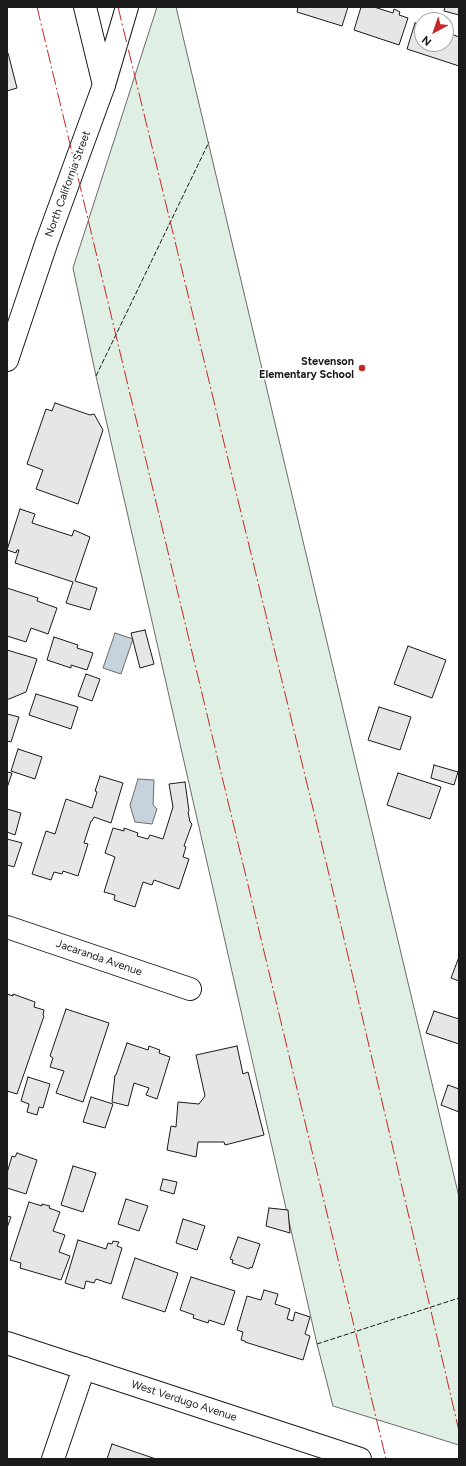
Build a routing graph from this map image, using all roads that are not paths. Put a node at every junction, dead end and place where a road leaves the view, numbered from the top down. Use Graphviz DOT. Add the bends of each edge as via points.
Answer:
graph roads {
  1 [pos="85,7"];
  2 [pos="127,7"];
  3 [pos="104,85"];
  4 [pos="7,360"];
  5 [pos="7,927"];
  6 [pos="190,989"];
  7 [pos="7,1343"];
  8 [pos="84,1368"];
  9 [pos="330,1454"];
  10 [pos="53,1459"];
  11 [pos="360,1459"];
  1 -- 3 [label="street"];
  2 -- 3 [label="street, North California Street"];
  3 -- 4 [label="street, North California Street"];
  5 -- 6 [label="street, Jacaranda Avenue"];
  7 -- 8 [label="street, West Verdugo Avenue"];
  8 -- 9 [label="street, West Verdugo Avenue"];
  8 -- 10 [label="street"];
  9 -- 11 [label="street, West Verdugo Avenue"];
}
